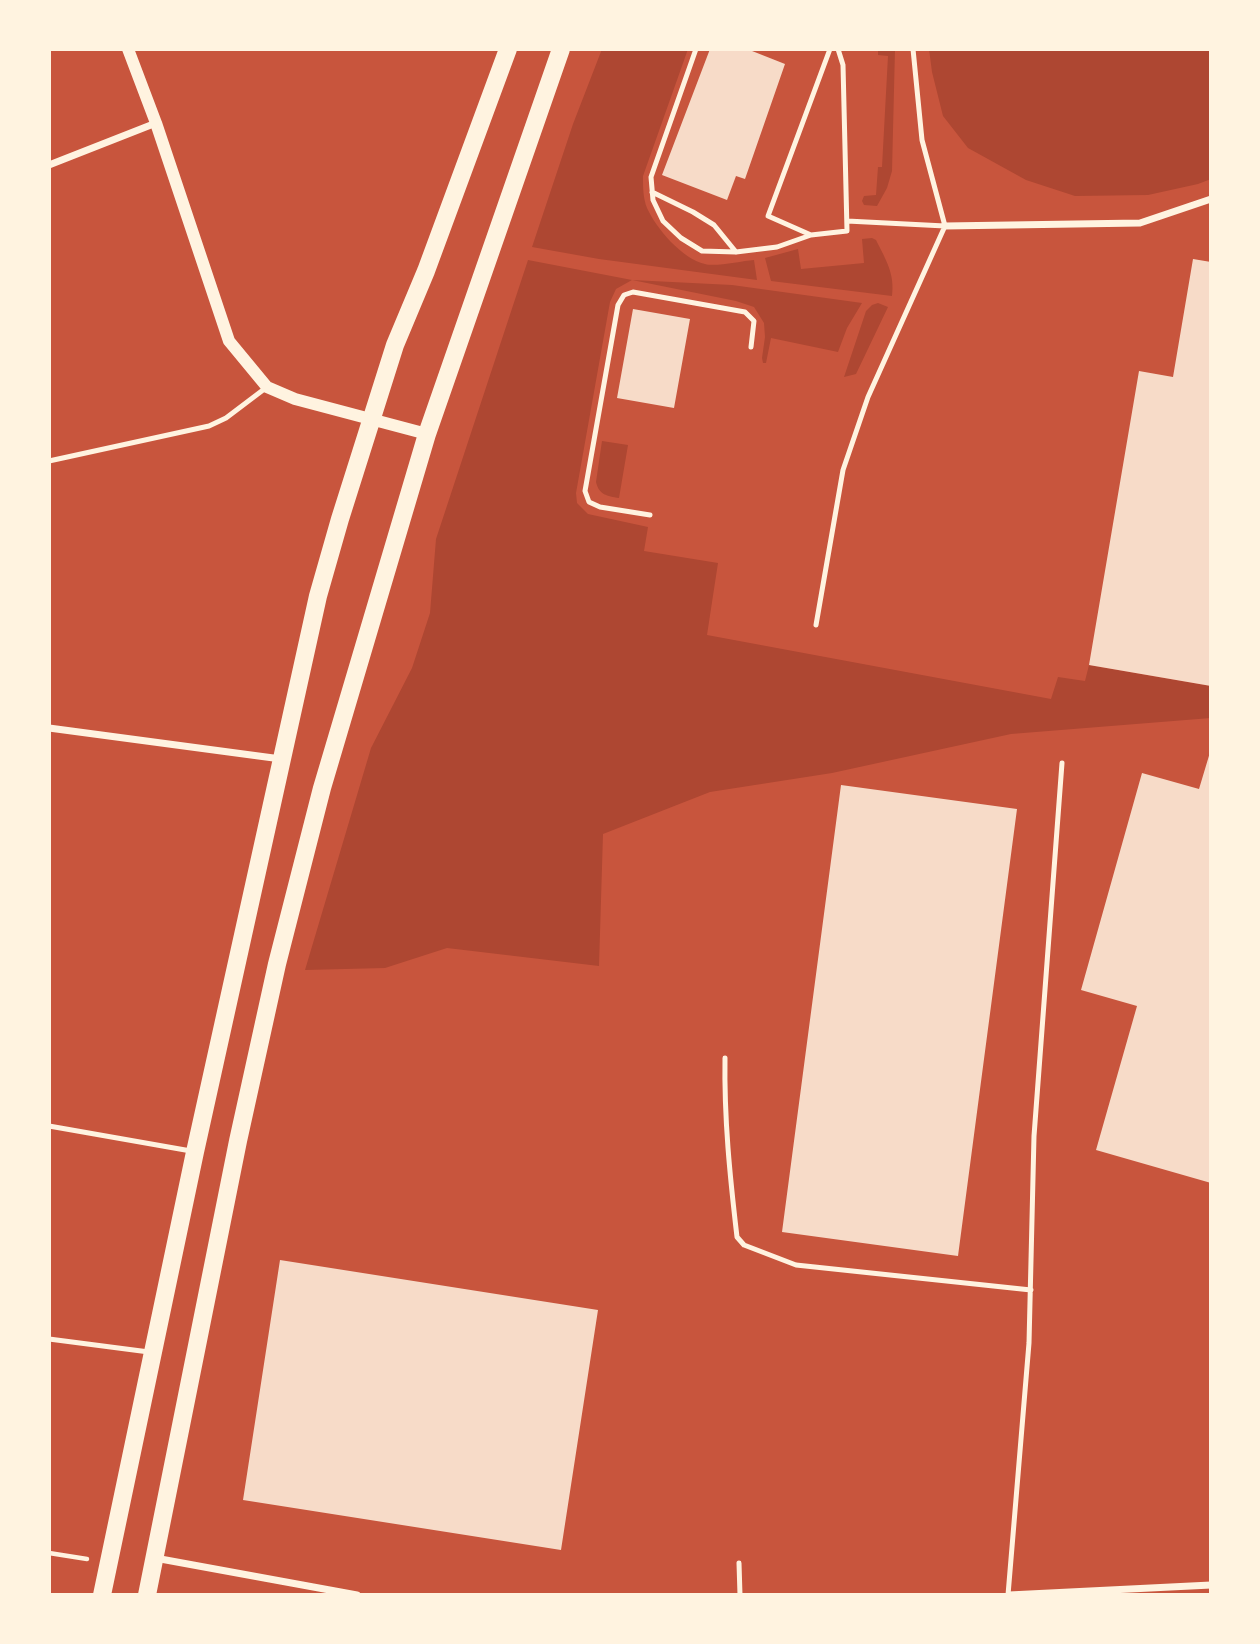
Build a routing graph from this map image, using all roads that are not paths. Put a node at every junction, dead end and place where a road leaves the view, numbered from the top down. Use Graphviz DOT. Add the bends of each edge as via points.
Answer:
graph roads {
  1 [pos="128,49"];
  2 [pos="508,49"];
  3 [pos="561,49"];
  4 [pos="696,49"];
  5 [pos="830,49"];
  6 [pos="838,49"];
  7 [pos="913,49"];
  8 [pos="156,122"];
  9 [pos="49,165"];
  10 [pos="652,192"];
  11 [pos="1211,199"];
  12 [pos="847,222"];
  13 [pos="945,226"];
  14 [pos="811,235"];
  15 [pos="736,252"];
  16 [pos="751,347"];
  17 [pos="267,387"];
  18 [pos="372,420"];
  19 [pos="427,434"];
  20 [pos="49,461"];
  21 [pos="650,516"];
  22 [pos="816,625"];
  23 [pos="49,728"];
  24 [pos="282,759"];
  25 [pos="1062,762"];
  26 [pos="725,1058"];
  27 [pos="49,1126"];
  28 [pos="195,1152"];
  29 [pos="1031,1290"];
  30 [pos="49,1339"];
  31 [pos="152,1353"];
  32 [pos="154,1558"];
  33 [pos="739,1563"];
  34 [pos="1211,1585"];
  35 [pos="102,1595"];
  36 [pos="147,1595"];
  37 [pos="357,1595"];
  38 [pos="740,1595"];
  39 [pos="1009,1595"];
  1 -- 8 [label="street"];
  2 -- 18 [label="main road"];
  3 -- 19 [label="main road"];
  4 -- 10 [label="lane" via="650,177"];
  5 -- 14 [label="lane" via="768,216"];
  6 -- 12 [label="lane" via="843,65"];
  7 -- 13 [label="lane" via="922,140"];
  8 -- 9 [label="street"];
  8 -- 17 [label="street" via="229,341"];
  10 -- 15 [label="lane" via="714,225"];
  10 -- 15 [label="lane" via="663,221 681,238 702,251"];
  11 -- 13 [label="street" via="1140,223"];
  12 -- 13 [label="lane"];
  12 -- 14 [label="lane" via="847,231"];
  13 -- 22 [label="lane" via="868,397 843,470"];
  14 -- 15 [label="lane" via="777,247"];
  16 -- 21 [label="lane" via="754,321 745,312 633,292 624,295 618,305 585,491 589,502 600,507"];
  17 -- 18 [label="street"];
  17 -- 20 [label="lane" via="209,426"];
  18 -- 19 [label="street"];
  18 -- 24 [label="main road" via="318,596"];
  19 -- 32 [label="main road" via="322,788 277,964"];
  23 -- 24 [label="street"];
  24 -- 28 [label="main road"];
  25 -- 29 [label="lane" via="1034,1136"];
  26 -- 29 [label="lane" via="728,1166 737,1237 744,1245 796,1265"];
  27 -- 28 [label="lane"];
  28 -- 31 [label="main road"];
  29 -- 39 [label="lane"];
  30 -- 31 [label="lane"];
  31 -- 35 [label="main road"];
  32 -- 36 [label="main road"];
  32 -- 37 [label="street"];
  33 -- 38 [label="lane"];
  34 -- 39 [label="street"];
}
